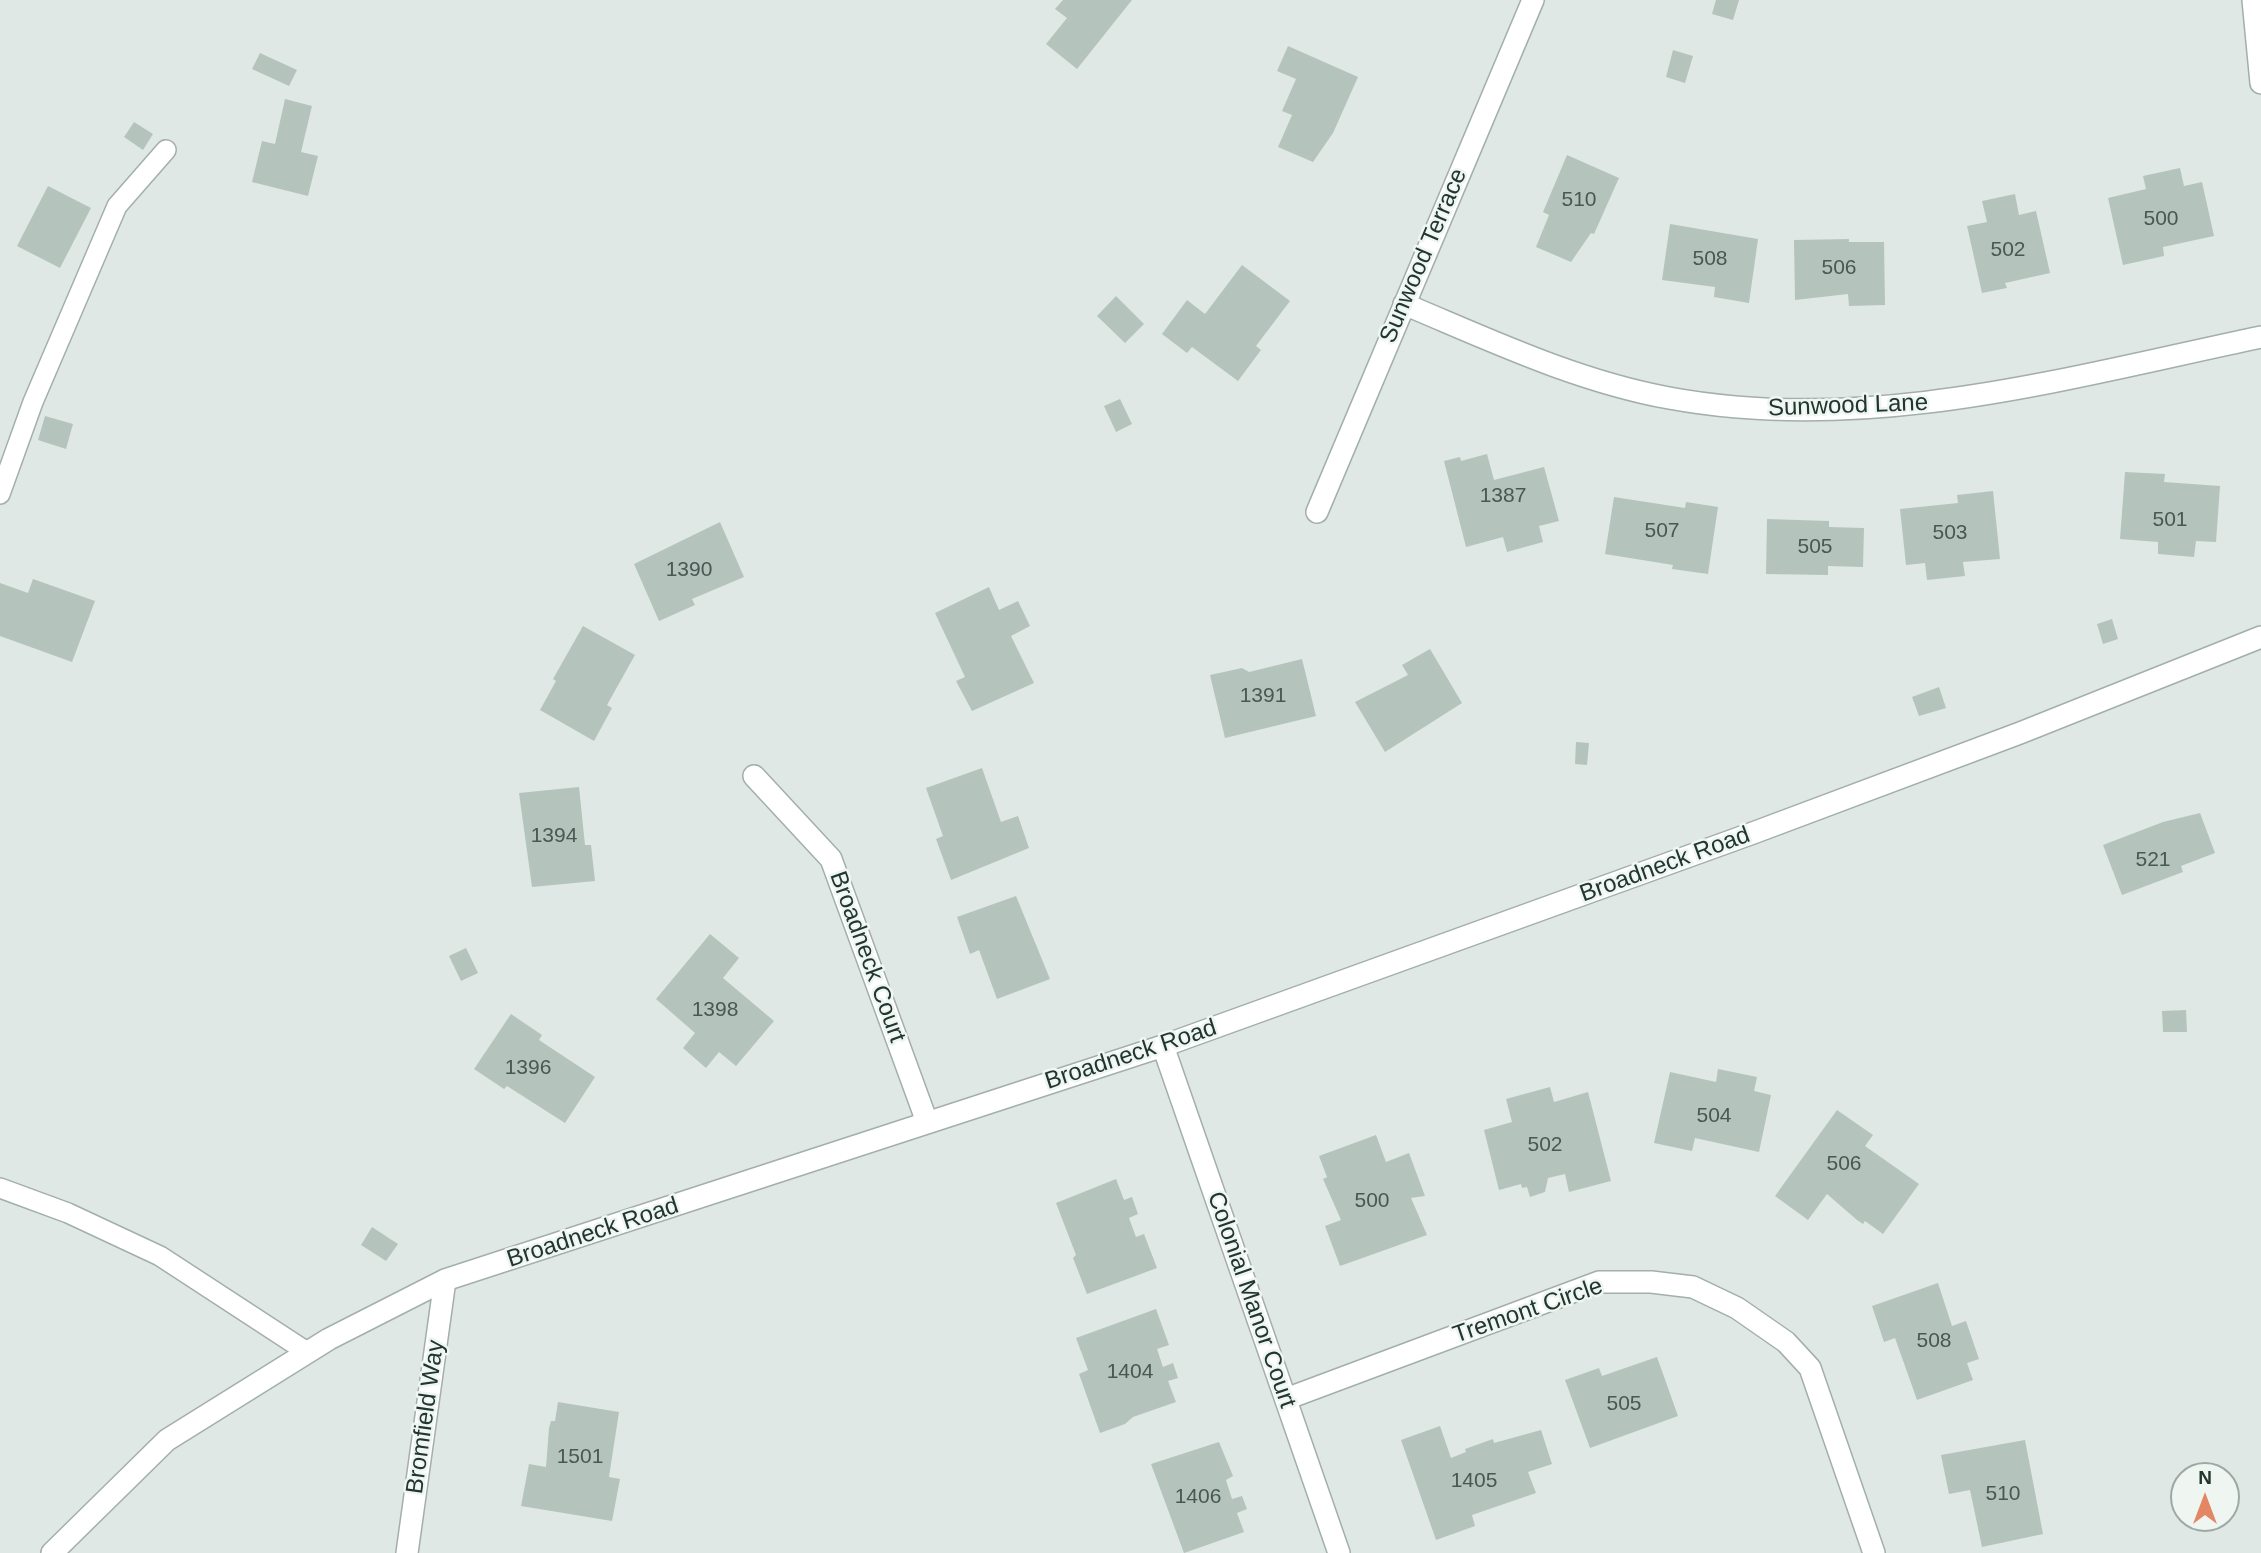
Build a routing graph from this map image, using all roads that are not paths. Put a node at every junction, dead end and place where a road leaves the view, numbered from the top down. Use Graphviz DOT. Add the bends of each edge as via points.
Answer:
graph roads {
  1 [pos="1533,0"];
  2 [pos="2253,0"];
  3 [pos="2261,83"];
  4 [pos="166,150"];
  5 [pos="1404,304"];
  6 [pos="2261,337"];
  7 [pos="0,494"];
  8 [pos="1317,512"];
  9 [pos="2261,637"];
  10 [pos="754,776"];
  11 [pos="1164,1046"];
  12 [pos="928,1122"];
  13 [pos="0,1188"];
  14 [pos="445,1280"];
  15 [pos="307,1352"];
  16 [pos="1286,1399"];
  17 [pos="52,1553"];
  18 [pos="407,1553"];
  19 [pos="1339,1553"];
  20 [pos="1874,1553"];
  1 -- 5 [label="street, Sunwood Terrace"];
  2 -- 3 [label="street"];
  4 -- 7 [label="lane" via="117,206 33,402"];
  5 -- 6 [label="street, Sunwood Lane" via="1561,370 1668,398 1772,412 1872,410 1944,401"];
  5 -- 8 [label="street, Sunwood Terrace"];
  9 -- 11 [label="street, Broadneck Road" via="1766,829"];
  10 -- 12 [label="street, Broadneck Court" via="831,859"];
  11 -- 12 [label="street, Broadneck Road"];
  11 -- 16 [label="street, Colonial Manor Court"];
  12 -- 14 [label="street, Broadneck Road"];
  13 -- 15 [label="lane" via="68,1213 160,1256"];
  14 -- 15 [label="street, Broadneck Road"];
  14 -- 18 [label="street, Bromfield Way"];
  15 -- 17 [label="street, Broadneck Road" via="167,1440"];
  16 -- 19 [label="street, Colonial Manor Court"];
  16 -- 20 [label="street, Tremont Circle" via="1599,1282 1693,1287 1737,1308 1786,1342 1810,1368"];
}
